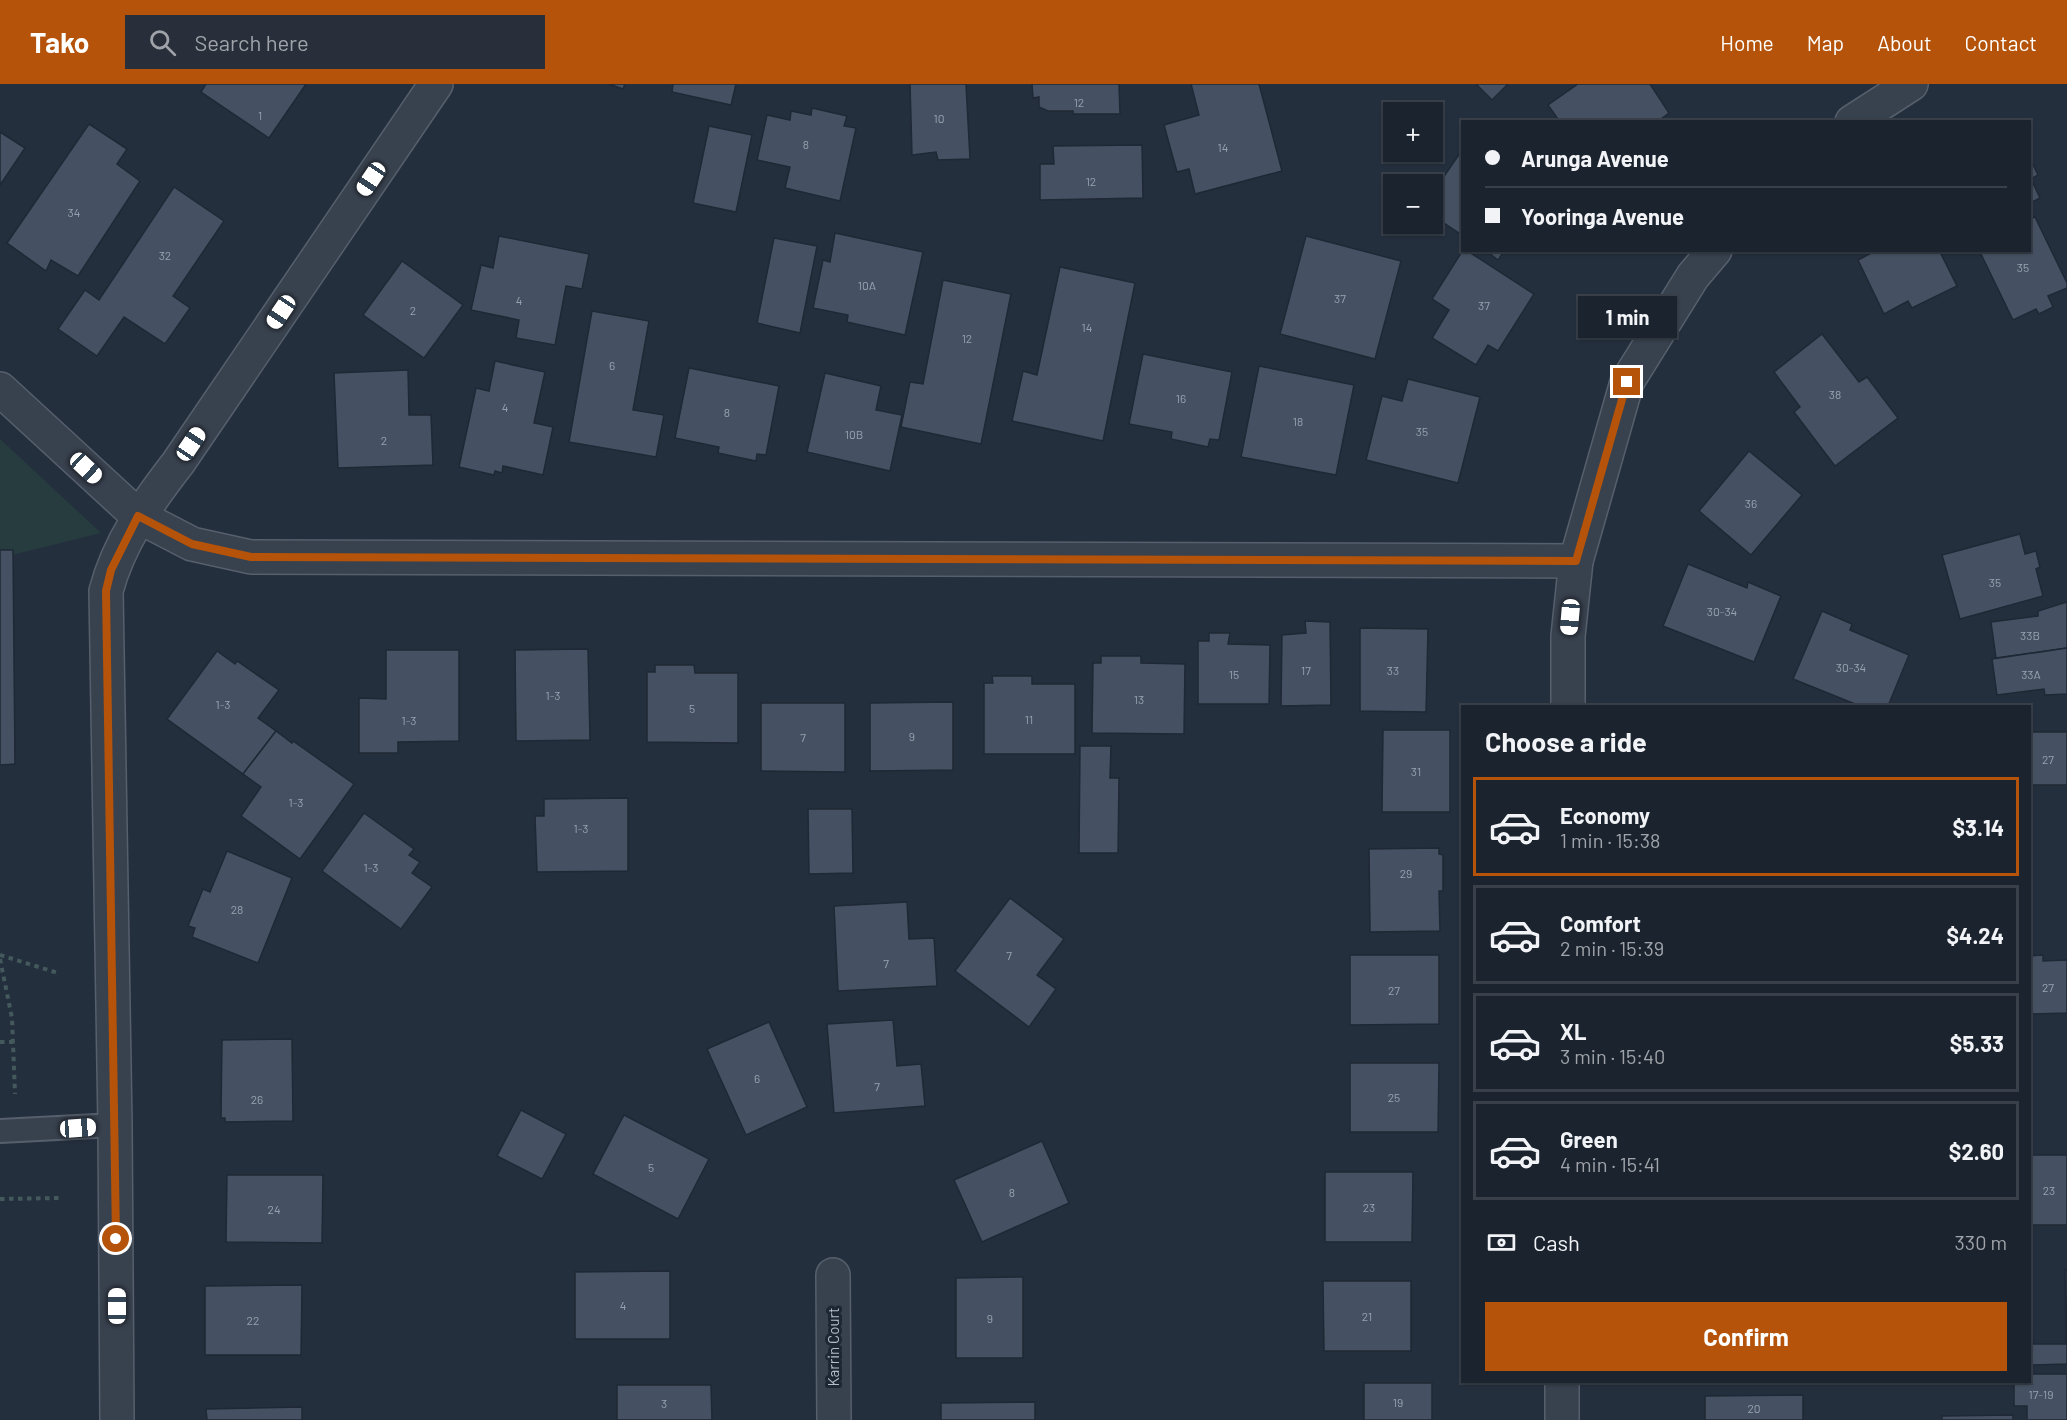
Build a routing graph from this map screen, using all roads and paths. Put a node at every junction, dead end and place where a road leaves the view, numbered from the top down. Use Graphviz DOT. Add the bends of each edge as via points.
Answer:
graph roads {
  1 [pos="436,84"];
  2 [pos="1911,84"];
  3 [pos="1855,120"];
  4 [pos="1713,252"];
  5 [pos="0,389"];
  6 [pos="138,516"];
  7 [pos="1576,561"];
  8 [pos="1568,705"];
  9 [pos="0,957"];
  10 [pos="58,973"];
  11 [pos="0,1042"];
  12 [pos="14,1042"];
  13 [pos="115,1125"];
  14 [pos="8,1131"];
  15 [pos="61,1198"];
  16 [pos="0,1199"];
  17 [pos="833,1275"];
  18 [pos="1562,1383"];
  19 [pos="117,1420"];
  20 [pos="834,1420"];
  21 [pos="1562,1420"];
  1 -- 6 [label="street"];
  2 -- 3 [label="street"];
  4 -- 7 [label="street" via="1693,276 1627,382"];
  5 -- 6 [label="street"];
  6 -- 7 [label="street" via="192,544 251,557"];
  6 -- 13 [label="street" via="111,570 106,591"];
  7 -- 8 [label="street" via="1568,636"];
  9 -- 10 [label="path"];
  9 -- 12 [label="path"];
  11 -- 12 [label="path"];
  12 -- 14 [label="path"];
  13 -- 14 [label="lane"];
  13 -- 19 [label="street"];
  15 -- 16 [label="path"];
  17 -- 20 [label="street, Karrin Court"];
  18 -- 21 [label="street"];
}
